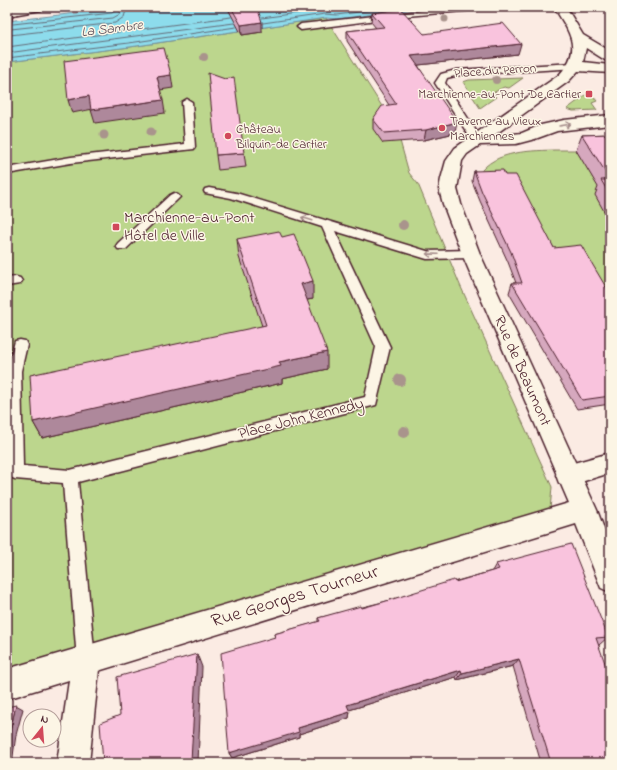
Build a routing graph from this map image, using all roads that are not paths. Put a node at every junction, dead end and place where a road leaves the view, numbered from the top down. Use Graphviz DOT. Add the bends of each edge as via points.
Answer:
graph roads {
  1 [pos="36,7"];
  2 [pos="485,7"];
  3 [pos="563,11"];
  4 [pos="7,12"];
  5 [pos="301,27"];
  6 [pos="579,38"];
  7 [pos="610,57"];
  8 [pos="574,66"];
  9 [pos="610,68"];
  10 [pos="187,102"];
  11 [pos="517,112"];
  12 [pos="610,120"];
  13 [pos="546,128"];
  14 [pos="477,140"];
  15 [pos="454,161"];
  16 [pos="7,171"];
  17 [pos="209,191"];
  18 [pos="174,197"];
  19 [pos="327,225"];
  20 [pos="122,246"];
  21 [pos="471,254"];
  22 [pos="20,345"];
  23 [pos="607,468"];
  24 [pos="11,473"];
  25 [pos="568,475"];
  26 [pos="70,477"];
  27 [pos="584,510"];
  28 [pos="610,579"];
  29 [pos="86,660"];
  30 [pos="7,684"];
  31 [pos="73,763"];
  1 -- 4 [label="main road"];
  2 -- 5 [label="lane"];
  3 -- 6 [label="main road"];
  6 -- 7 [label="main road"];
  6 -- 8 [label="main road, Place du Perron" via="580,51"];
  8 -- 9 [label="main road"];
  8 -- 11 [label="main road, Place du Perron" via="564,78"];
  8 -- 14 [label="lane, Place du Perron" via="459,72 441,78 440,83"];
  10 -- 16 [label="lane" via="190,147 71,160"];
  11 -- 13 [label="main road"];
  11 -- 14 [label="main road, Place du Perron"];
  13 -- 12 [label="main road, one-way"];
  13 -- 14 [label="main road" via="530,136 513,139"];
  14 -- 15 [label="main road, Place du Perron" via="461,151"];
  15 -- 21 [label="main road, Rue de Beaumont" via="448,190"];
  19 -- 17 [label="lane, one-way" via="232,195"];
  18 -- 20 [label="lane"];
  21 -- 19 [label="lane, one-way" via="427,255"];
  19 -- 26 [label="lane, Place John Kennedy" via="383,348 371,401"];
  21 -- 25 [label="main road, Rue de Beaumont"];
  22 -- 24 [label="lane, Place John Kennedy" via="14,371"];
  23 -- 25 [label="main road"];
  24 -- 26 [label="lane, Place John Kennedy"];
  25 -- 27 [label="main road, Rue de Beaumont"];
  26 -- 29 [label="lane"];
  27 -- 28 [label="main road, Rue de Beaumont"];
  27 -- 29 [label="main road, Rue Georges Tourneur"];
  29 -- 30 [label="main road, Rue Georges Tourneur"];
  29 -- 31 [label="main road"];
}
